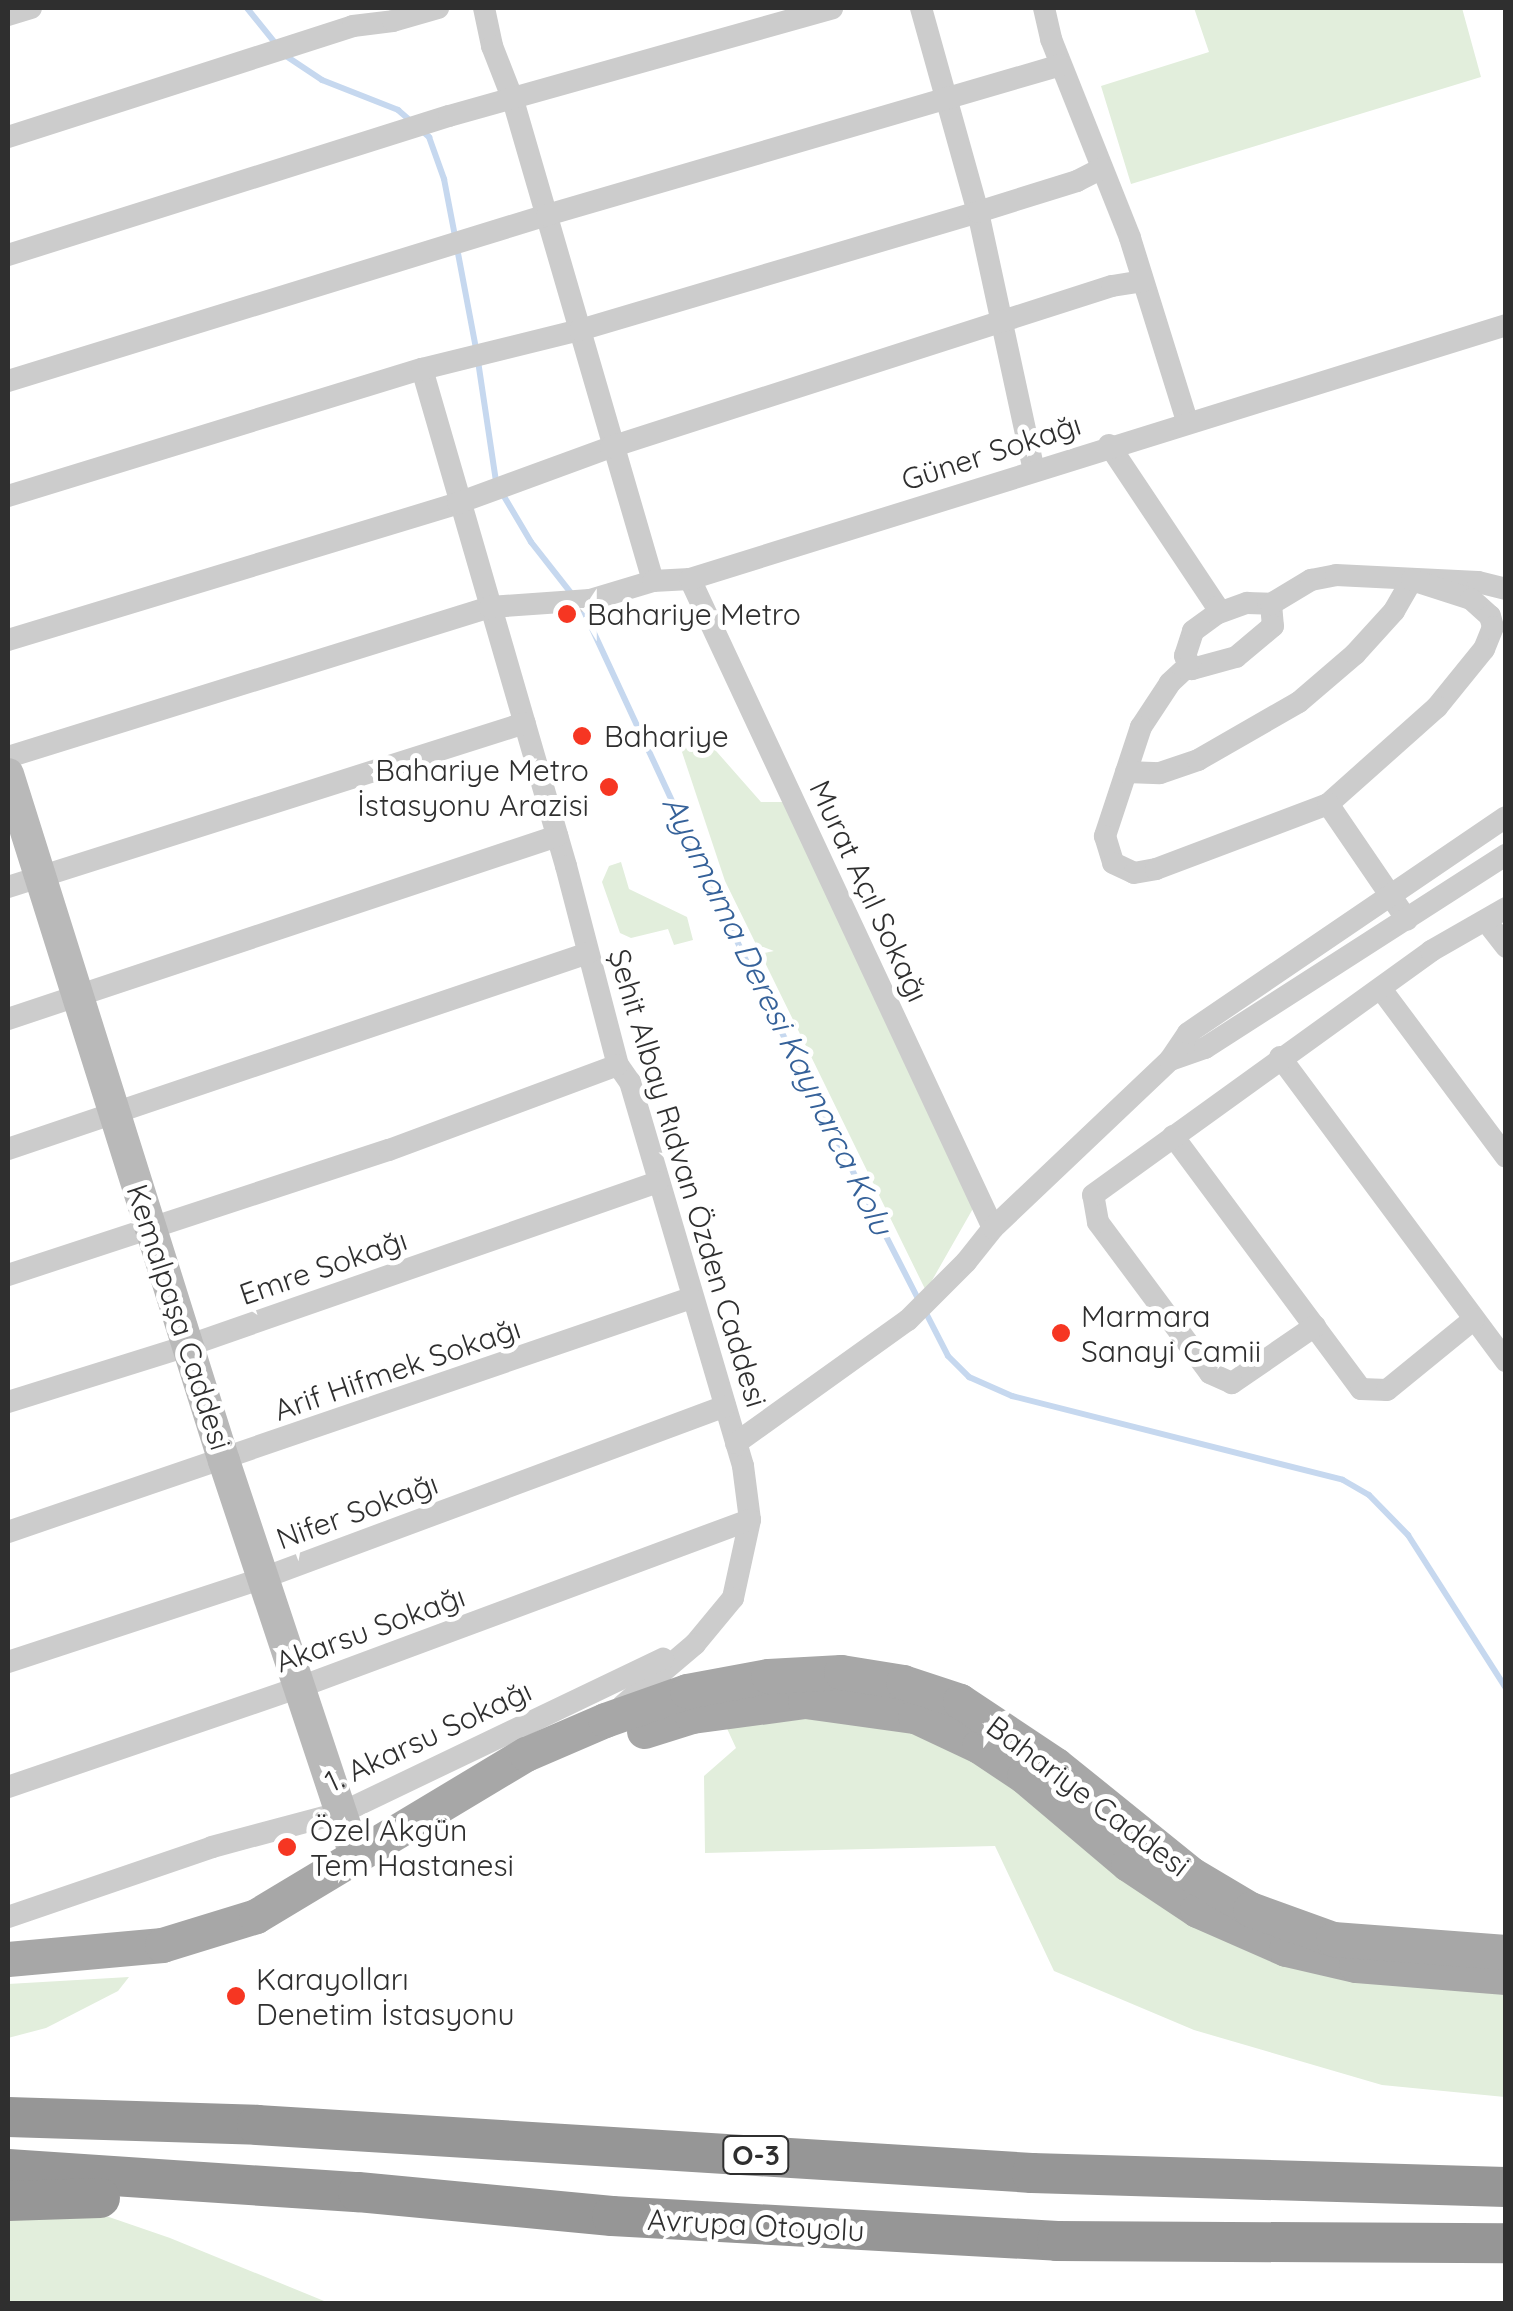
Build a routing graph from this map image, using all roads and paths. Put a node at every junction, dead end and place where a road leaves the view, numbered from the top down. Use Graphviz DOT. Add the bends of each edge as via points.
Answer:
graph roads {
  1 [pos="30,8"];
  2 [pos="438,8"];
  3 [pos="484,8"];
  4 [pos="832,8"];
  5 [pos="921,8"];
  6 [pos="1044,8"];
  7 [pos="8,14"];
  8 [pos="350,17"];
  9 [pos="1061,65"];
  10 [pos="947,96"];
  11 [pos="513,100"];
  12 [pos="8,137"];
  13 [pos="1102,168"];
  14 [pos="978,212"];
  15 [pos="546,215"];
  16 [pos="8,255"];
  17 [pos="1143,281"];
  18 [pos="1000,324"];
  19 [pos="1506,325"];
  20 [pos="580,330"];
  21 [pos="422,369"];
  22 [pos="8,381"];
  23 [pos="1187,421"];
  24 [pos="1109,445"];
  25 [pos="611,447"];
  26 [pos="1034,470"];
  27 [pos="8,496"];
  28 [pos="458,503"];
  29 [pos="690,579"];
  30 [pos="653,580"];
  31 [pos="1412,580"];
  32 [pos="1506,589"];
  33 [pos="1271,604"];
  34 [pos="490,608"];
  35 [pos="1216,614"];
  36 [pos="8,640"];
  37 [pos="1188,666"];
  38 [pos="525,723"];
  39 [pos="8,756"];
  40 [pos="1126,772"];
  41 [pos="8,774"];
  42 [pos="1328,804"];
  43 [pos="1506,818"];
  44 [pos="557,836"];
  45 [pos="1506,854"];
  46 [pos="40,876"];
  47 [pos="8,887"];
  48 [pos="1388,893"];
  49 [pos="1496,914"];
  50 [pos="1408,920"];
  51 [pos="1506,948"];
  52 [pos="588,952"];
  53 [pos="1381,989"];
  54 [pos="76,997"];
  55 [pos="8,1019"];
  56 [pos="1280,1056"];
  57 [pos="1170,1060"];
  58 [pos="618,1065"];
  59 [pos="114,1114"];
  60 [pos="1173,1136"];
  61 [pos="8,1149"];
  62 [pos="1506,1157"];
  63 [pos="657,1182"];
  64 [pos="994,1228"];
  65 [pos="152,1229"];
  66 [pos="8,1275"];
  67 [pos="691,1298"];
  68 [pos="1474,1319"];
  69 [pos="1315,1326"];
  70 [pos="190,1345"];
  71 [pos="1506,1361"];
  72 [pos="8,1402"];
  73 [pos="724,1406"];
  74 [pos="736,1443"];
  75 [pos="224,1460"];
  76 [pos="750,1520"];
  77 [pos="8,1532"];
  78 [pos="263,1578"];
  79 [pos="695,1644"];
  80 [pos="8,1662"];
  81 [pos="300,1687"];
  82 [pos="605,1720"];
  83 [pos="8,1787"];
  84 [pos="343,1812"];
  85 [pos="356,1858"];
  86 [pos="8,1917"];
  87 [pos="1506,1952"];
  88 [pos="8,1959"];
  89 [pos="8,1971"];
  90 [pos="1506,1977"];
  91 [pos="8,2116"];
  92 [pos="8,2169"];
  93 [pos="1506,2187"];
  94 [pos="398,2198"];
  95 [pos="8,2201"];
  96 [pos="1506,2243"];
  1 -- 7 [label="street"];
  2 -- 8 [label="street" via="393,21"];
  3 -- 11 [label="street"];
  4 -- 11 [label="street"];
  5 -- 10 [label="street"];
  6 -- 9 [label="street"];
  8 -- 12 [label="street" via="294,45"];
  9 -- 10 [label="street"];
  9 -- 13 [label="street"];
  10 -- 14 [label="street"];
  10 -- 15 [label="street"];
  11 -- 15 [label="street"];
  11 -- 16 [label="street"];
  13 -- 14 [label="street"];
  13 -- 17 [label="street"];
  14 -- 18 [label="street"];
  14 -- 20 [label="street"];
  15 -- 20 [label="street"];
  15 -- 22 [label="street"];
  17 -- 18 [label="street"];
  17 -- 23 [label="street"];
  18 -- 25 [label="street"];
  18 -- 26 [label="street"];
  19 -- 23 [label="street, Güner Sokağı"];
  20 -- 21 [label="street"];
  20 -- 25 [label="street"];
  21 -- 27 [label="street"];
  21 -- 28 [label="street"];
  23 -- 24 [label="street, Güner Sokağı"];
  24 -- 26 [label="street, Güner Sokağı"];
  24 -- 35 [label="street"];
  25 -- 28 [label="street"];
  25 -- 30 [label="street"];
  26 -- 29 [label="street, Güner Sokağı"];
  28 -- 34 [label="street, Şehit Albay Rıdvan Özden Caddesi"];
  28 -- 36 [label="street"];
  29 -- 30 [label="street, Güner Sokağı"];
  29 -- 64 [label="street, Murat Açıl Sokağı"];
  30 -- 34 [label="street, Güner Sokağı" via="590,600"];
  31 -- 32 [label="street"];
  31 -- 33 [label="street" via="1336,575 1311,580"];
  31 -- 40 [label="street" via="1355,654 1298,702 1198,760 1160,773"];
  31 -- 42 [label="street" via="1471,599 1490,616 1492,636 1437,707"];
  33 -- 35 [label="street" via="1247,603"];
  33 -- 37 [label="street" via="1273,626 1251,648 1206,668"];
  34 -- 38 [label="street, Şehit Albay Rıdvan Özden Caddesi"];
  34 -- 39 [label="street, Güner Sokağı"];
  35 -- 37 [label="street" via="1193,631"];
  37 -- 40 [label="street" via="1148,714"];
  38 -- 44 [label="street, Şehit Albay Rıdvan Özden Caddesi"];
  38 -- 46 [label="street"];
  40 -- 42 [label="street" via="1104,836 1112,862 1134,872 1156,870"];
  41 -- 46 [label="main road, Kemalpaşa Caddesi"];
  42 -- 48 [label="street"];
  43 -- 48 [label="street"];
  44 -- 52 [label="street, Şehit Albay Rıdvan Özden Caddesi"];
  44 -- 54 [label="street"];
  45 -- 50 [label="street"];
  46 -- 47 [label="street"];
  46 -- 54 [label="main road, Kemalpaşa Caddesi"];
  48 -- 50 [label="street"];
  48 -- 57 [label="street" via="1188,1033"];
  49 -- 51 [label="street"];
  49 -- 53 [label="street"];
  50 -- 57 [label="street" via="1205,1048"];
  52 -- 58 [label="street, Şehit Albay Rıdvan Özden Caddesi"];
  52 -- 59 [label="street"];
  53 -- 56 [label="street"];
  53 -- 62 [label="street"];
  54 -- 55 [label="street"];
  54 -- 59 [label="main road, Kemalpaşa Caddesi"];
  56 -- 60 [label="street"];
  56 -- 68 [label="street"];
  57 -- 64 [label="street"];
  58 -- 63 [label="street, Şehit Albay Rıdvan Özden Caddesi" via="630,1082"];
  58 -- 65 [label="street"];
  59 -- 61 [label="street"];
  59 -- 65 [label="main road, Kemalpaşa Caddesi"];
  60 -- 69 [label="street"];
  60 -- 69 [label="street" via="1093,1195 1098,1222 1210,1373 1232,1384"];
  63 -- 67 [label="street, Şehit Albay Rıdvan Özden Caddesi"];
  63 -- 70 [label="street, Emre Sokağı"];
  64 -- 74 [label="street" via="908,1320"];
  65 -- 66 [label="street"];
  65 -- 70 [label="main road, Kemalpaşa Caddesi"];
  67 -- 73 [label="street, Şehit Albay Rıdvan Özden Caddesi"];
  67 -- 75 [label="street, Arif Hifmek Sokağı"];
  68 -- 69 [label="street" via="1387,1390 1361,1388"];
  68 -- 71 [label="street"];
  70 -- 72 [label="street, Emre Sokağı"];
  70 -- 75 [label="main road, Kemalpaşa Caddesi"];
  73 -- 74 [label="street, Şehit Albay Rıdvan Özden Caddesi"];
  73 -- 78 [label="street, Nifer Sokağı"];
  74 -- 76 [label="street, Şehit Albay Rıdvan Özden Caddesi"];
  75 -- 77 [label="street, Arif Hifmek Sokağı"];
  75 -- 78 [label="main road, Kemalpaşa Caddesi"];
  76 -- 79 [label="street, Şehit Albay Rıdvan Özden Caddesi" via="733,1598"];
  76 -- 81 [label="street, Akarsu Sokağı"];
  78 -- 80 [label="street, Nifer Sokağı"];
  78 -- 81 [label="main road, Kemalpaşa Caddesi"];
  79 -- 82 [label="street, Şehit Albay Rıdvan Özden Caddesi"];
  79 -- 84 [label="street, 1. Akarsu Sokağı"];
  81 -- 83 [label="street, Akarsu Sokağı"];
  81 -- 84 [label="main road, Kemalpaşa Caddesi"];
  82 -- 85 [label="main road, Bahariye Caddesi" via="526,1754"];
  82 -- 87 [label="main road, Bahariye Caddesi" via="688,1691 768,1676 841,1672 904,1682 960,1701 1056,1764 1191,1874 1250,1908 1333,1939"];
  84 -- 85 [label="main road, Kemalpaşa Caddesi"];
  84 -- 86 [label="street, 1. Akarsu Sokağı" via="212,1847"];
  85 -- 88 [label="main road, Bahariye Caddesi" via="256,1916 162,1944"];
  89 -- 90 [label="main road" via="196,1952 269,1926 504,1786 584,1750 692,1716 805,1701 916,1716 978,1746 1197,1910 1286,1950 1356,1965"];
  91 -- 93 [label="highway, O-3" via="1032,2172"];
  92 -- 94 [label="highway, Avrupa Otoyolu"];
  94 -- 95 [label="highway"];
  94 -- 96 [label="highway, Avrupa Otoyolu" via="1056,2242"];
}
